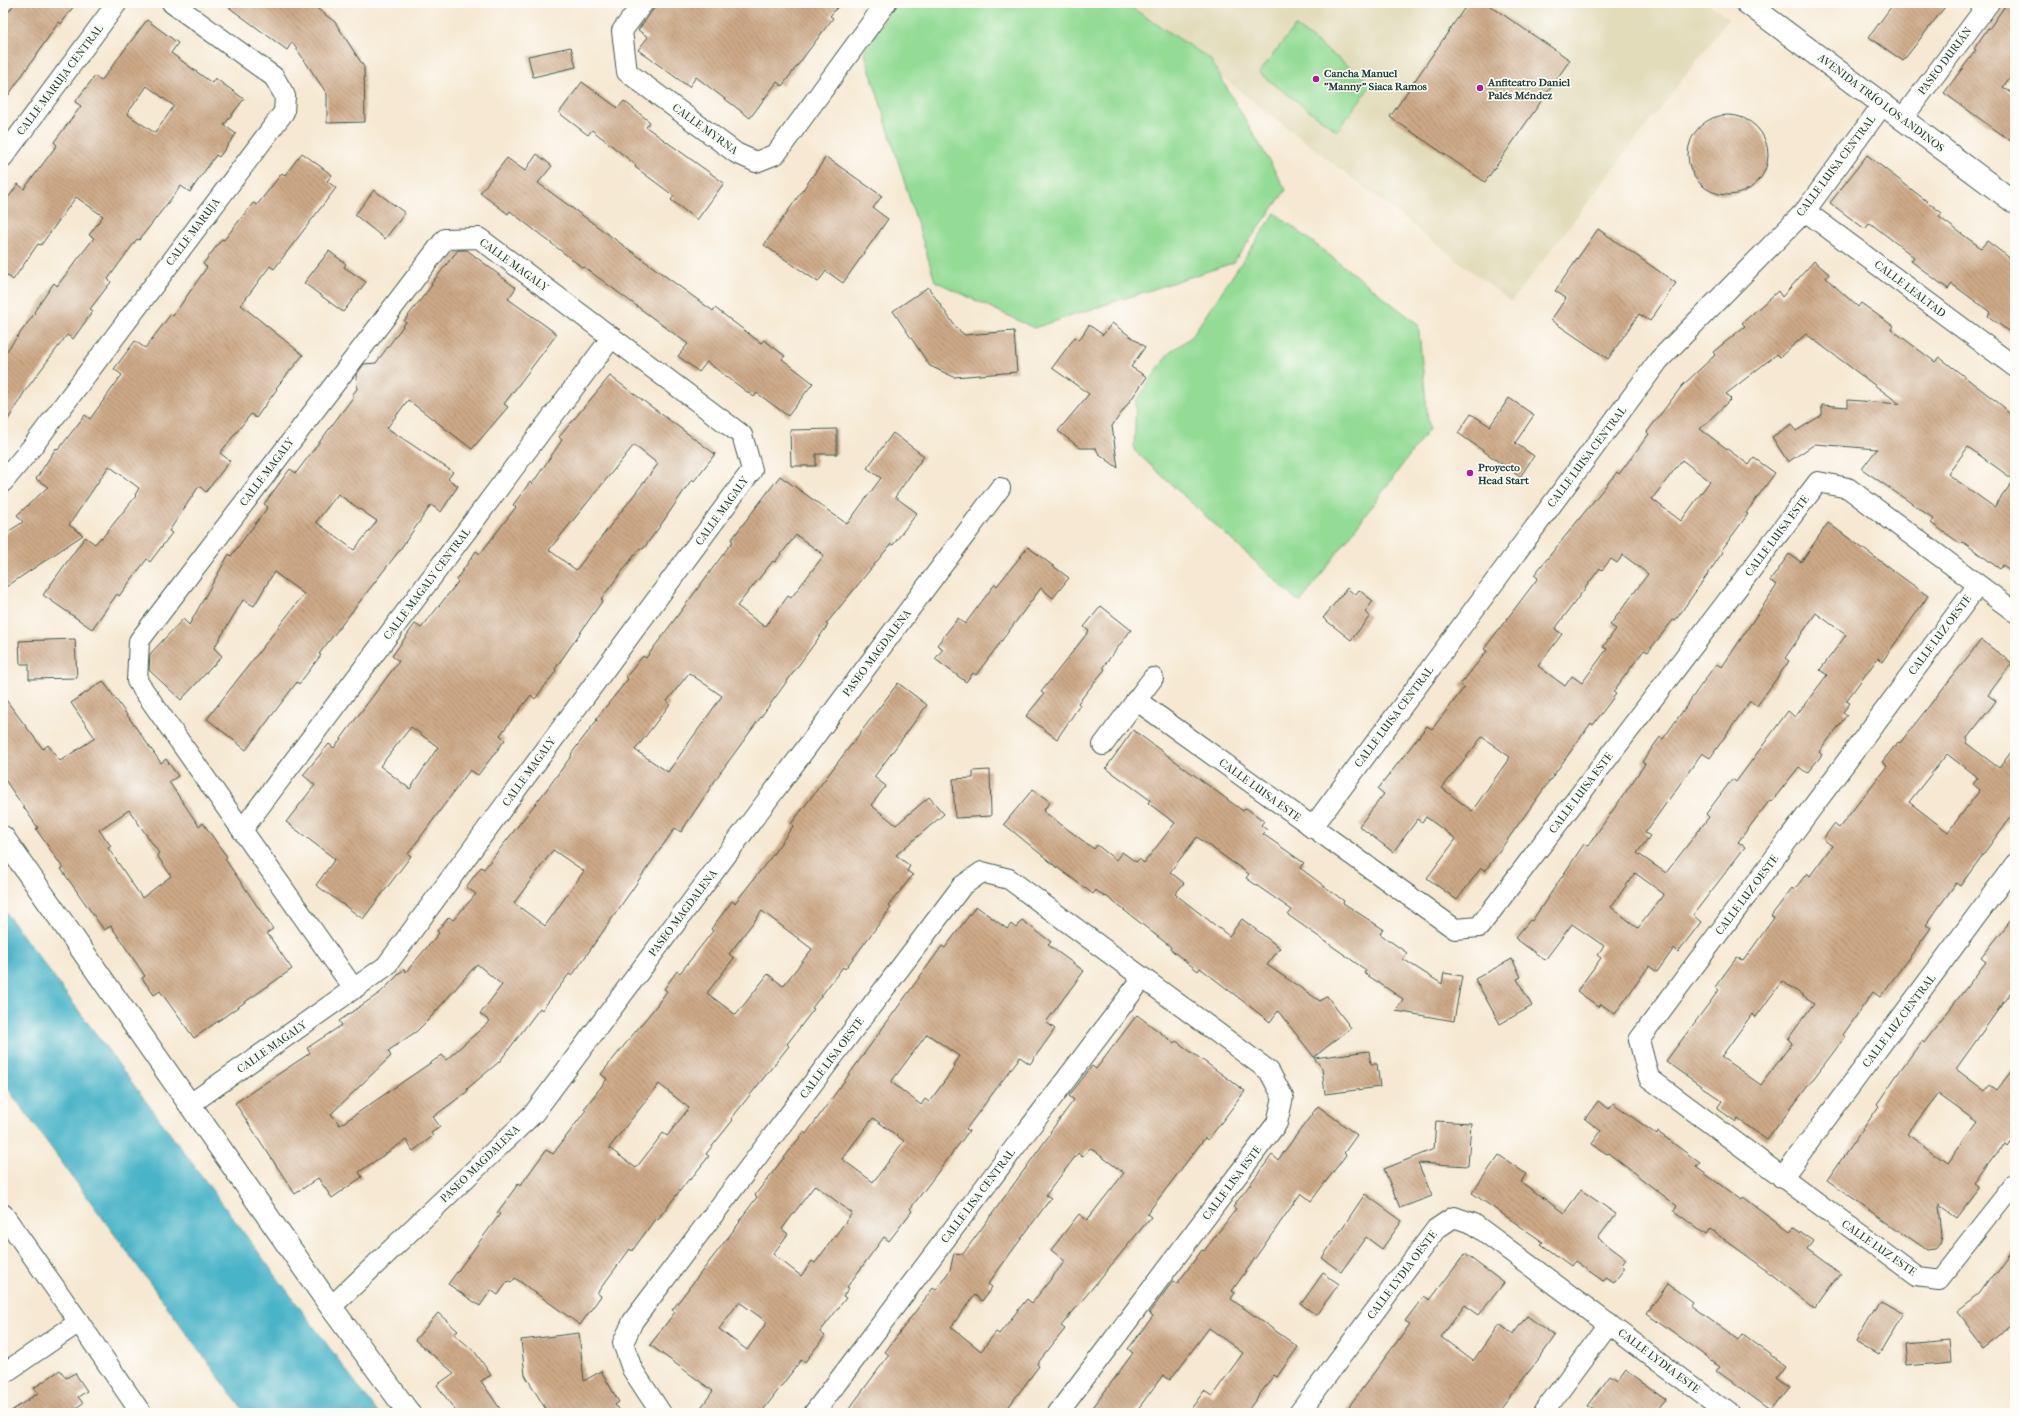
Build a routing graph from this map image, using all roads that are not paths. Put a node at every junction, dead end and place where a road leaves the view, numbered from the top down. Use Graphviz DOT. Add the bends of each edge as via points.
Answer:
graph roads {
  1 [pos="117,3"];
  2 [pos="172,3"];
  3 [pos="643,3"];
  4 [pos="886,3"];
  5 [pos="1747,3"];
  6 [pos="1989,3"];
  7 [pos="1883,104"];
  8 [pos="1902,118"];
  9 [pos="3,157"];
  10 [pos="2015,203"];
  11 [pos="1805,211"];
  12 [pos="612,337"];
  13 [pos="2015,367"];
  14 [pos="3,482"];
  15 [pos="1000,488"];
  16 [pos="1978,585"];
  17 [pos="2015,612"];
  18 [pos="1153,678"];
  19 [pos="1136,700"];
  20 [pos="1103,745"];
  21 [pos="1312,828"];
  22 [pos="242,830"];
  23 [pos="3,837"];
  24 [pos="2015,864"];
  25 [pos="1142,979"];
  26 [pos="354,989"];
  27 [pos="189,1105"];
  28 [pos="1782,1178"];
  29 [pos="2015,1184"];
  30 [pos="3,1214"];
  31 [pos="331,1307"];
  32 [pos="79,1322"];
  33 [pos="1609,1324"];
  34 [pos="3,1374"];
  35 [pos="141,1413"];
  36 [pos="409,1413"];
  37 [pos="661,1413"];
  38 [pos="814,1413"];
  39 [pos="1058,1413"];
  40 [pos="1299,1413"];
  41 [pos="1543,1413"];
  42 [pos="1728,1413"];
  1 -- 9 [label="street, CALLE MARUJA CENTRAL"];
  2 -- 14 [label="street, CALLE MARUJA" via="274,78 285,96 284,112"];
  3 -- 4 [label="street, CALLE MYRNA" via="622,31 627,72 736,153 756,162 776,154"];
  5 -- 7 [label="street, AVENIDA TRÍO LOS ANDINOS"];
  6 -- 8 [label="street, PASEO DURIÁN"];
  7 -- 8 [label="street, AVENIDA TRÍO LOS ANDINOS"];
  7 -- 11 [label="street, CALLE LUISA CENTRAL"];
  8 -- 10 [label="street, AVENIDA TRÍO LOS ANDINOS"];
  11 -- 13 [label="street, CALLE LEALTAD"];
  11 -- 21 [label="street, CALLE LUISA CENTRAL" via="1659,360"];
  12 -- 22 [label="street, CALLE MAGALY CENTRAL"];
  12 -- 22 [label="street, CALLE MAGALY" via="478,238 445,239 139,641 137,681"];
  12 -- 26 [label="street, CALLE MAGALY" via="742,434 752,470 386,966"];
  15 -- 31 [label="street, PASEO MAGDALENA" via="534,1113"];
  16 -- 17 [label="street"];
  16 -- 21 [label="street, CALLE LUISA ESTE" via="1848,488 1818,482 1479,927 1455,929"];
  16 -- 28 [label="street, CALLE LUZ OESTE" via="1639,1040 1648,1078"];
  18 -- 19 [label="street"];
  19 -- 20 [label="street"];
  19 -- 21 [label="street, CALLE LUISA ESTE"];
  22 -- 26 [label="street, CALLE MAGALY"];
  23 -- 27 [label="street"];
  24 -- 28 [label="street, CALLE LUZ CENTRAL"];
  25 -- 37 [label="street, CALLE LISA OESTE" via="1009,879 982,872 962,886 633,1321 623,1343 632,1369"];
  25 -- 38 [label="street, CALLE LISA CENTRAL"];
  25 -- 39 [label="street, CALLE LISA ESTE" via="1269,1071 1283,1097 1277,1123"];
  26 -- 27 [label="street, CALLE MAGALY"];
  27 -- 31 [label="street"];
  28 -- 29 [label="street, CALLE LUZ ESTE" via="1916,1276 1940,1279"];
  30 -- 32 [label="street"];
  31 -- 36 [label="street"];
  32 -- 34 [label="street"];
  32 -- 35 [label="street"];
  33 -- 40 [label="street, CALLE LYDIA OESTE" via="1474,1224 1454,1217 1436,1230"];
  33 -- 41 [label="street"];
  33 -- 42 [label="street, CALLE LYDIA ESTE"];
}
